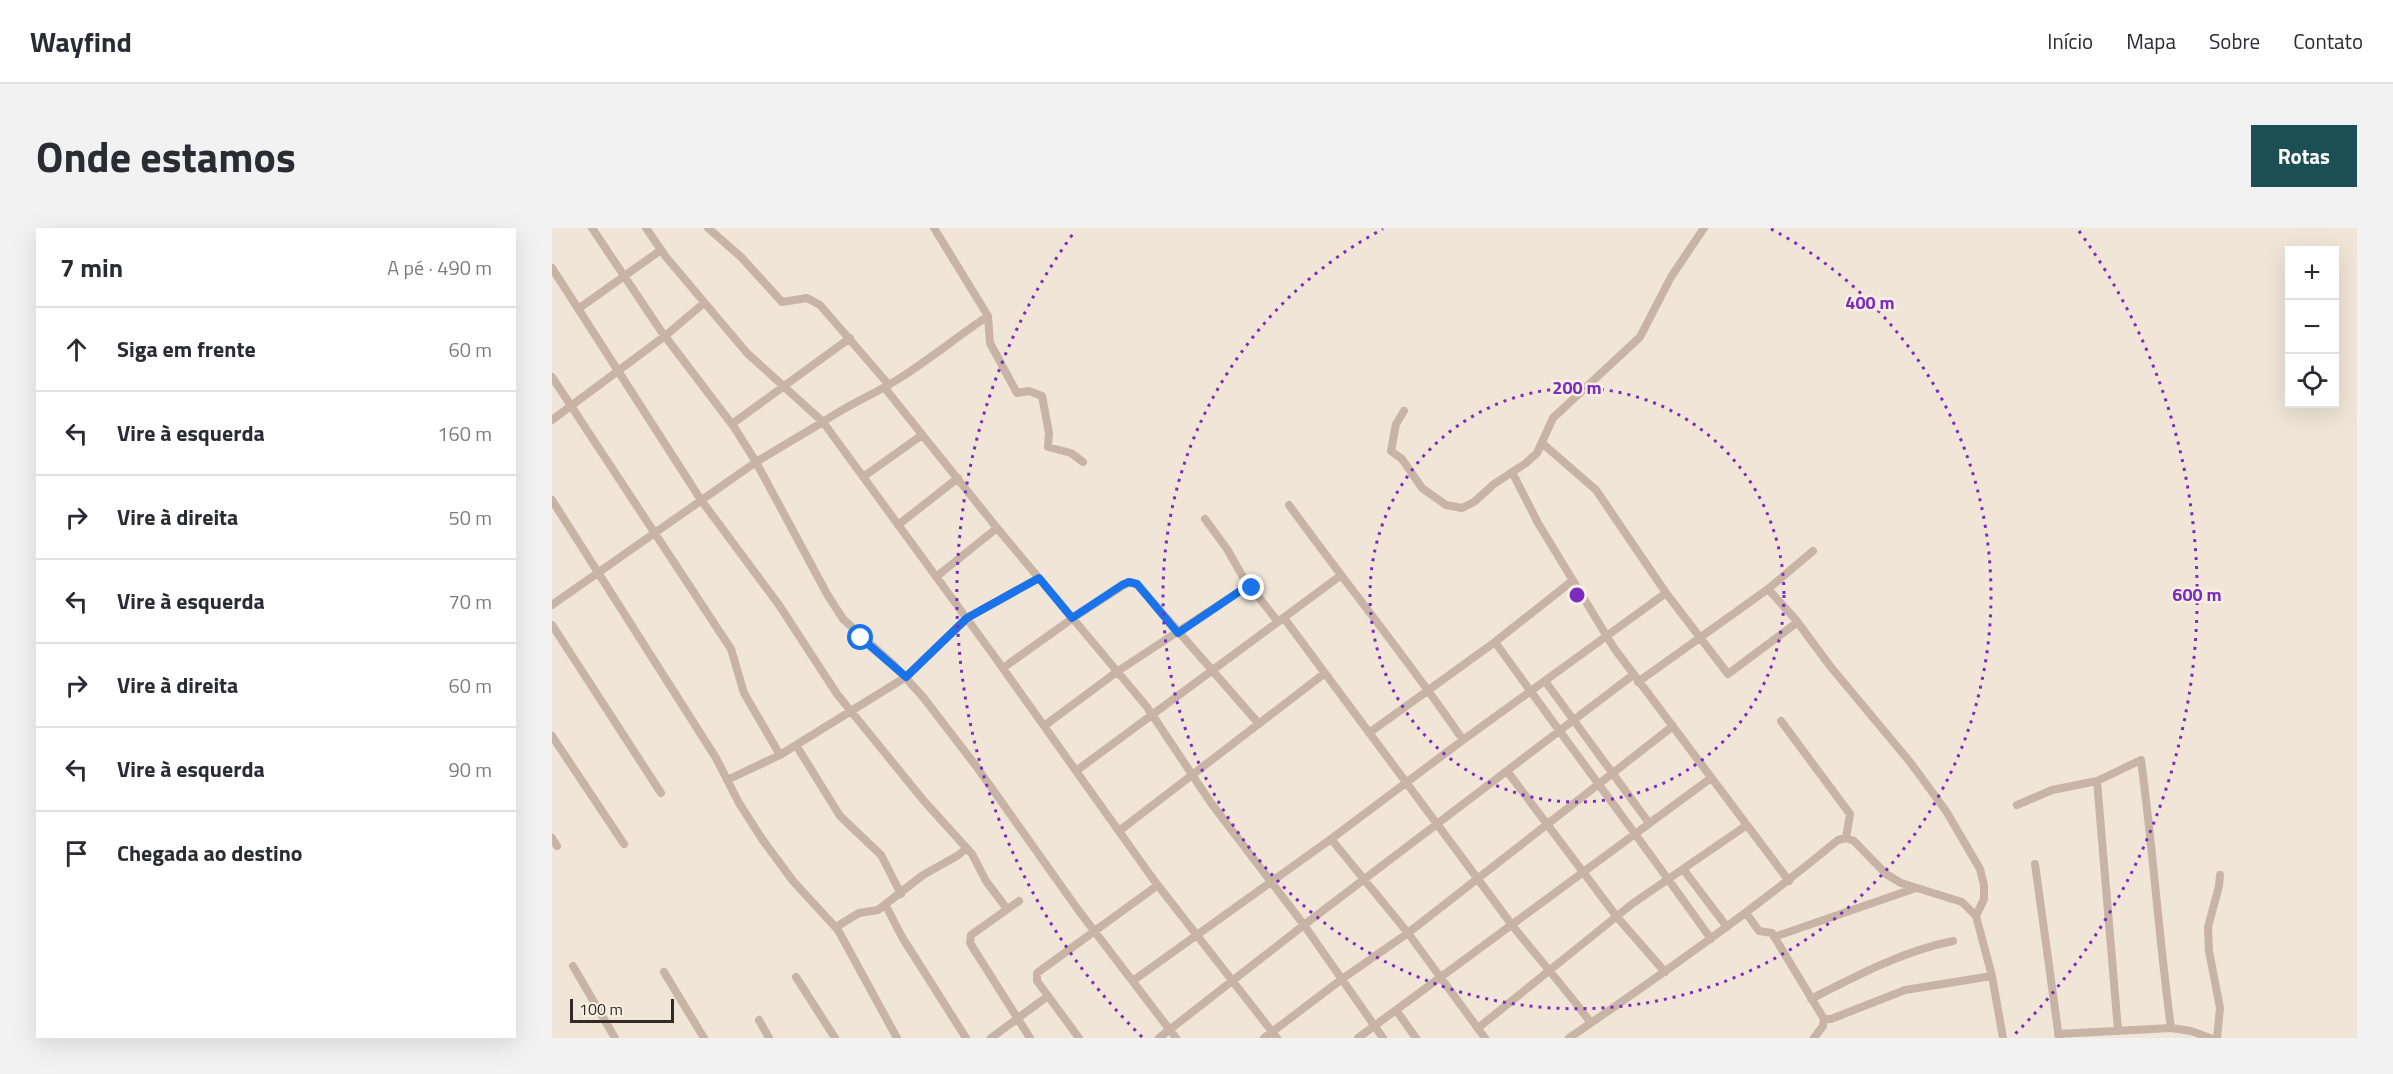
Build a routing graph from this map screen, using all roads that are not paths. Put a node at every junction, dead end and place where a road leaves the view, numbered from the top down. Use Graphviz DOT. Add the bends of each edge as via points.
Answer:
graph roads {
  1 [pos="592,228"];
  2 [pos="646,228"];
  3 [pos="708,228"];
  4 [pos="934,228"];
  5 [pos="1704,228"];
  6 [pos="661,250"];
  7 [pos="552,268"];
  8 [pos="624,276"];
  9 [pos="704,303"];
  10 [pos="578,309"];
  11 [pos="988,316"];
  12 [pos="665,336"];
  13 [pos="850,338"];
  14 [pos="618,372"];
  15 [pos="552,377"];
  16 [pos="886,386"];
  17 [pos="785,387"];
  18 [pos="572,406"];
  19 [pos="1404,411"];
  20 [pos="552,420"];
  21 [pos="823,422"];
  22 [pos="732,424"];
  23 [pos="922,435"];
  24 [pos="1542,443"];
  25 [pos="756,462"];
  26 [pos="1083,462"];
  27 [pos="1512,472"];
  28 [pos="863,477"];
  29 [pos="958,478"];
  30 [pos="552,500"];
  31 [pos="701,500"];
  32 [pos="1289,505"];
  33 [pos="1205,519"];
  34 [pos="898,525"];
  35 [pos="997,528"];
  36 [pos="654,533"];
  37 [pos="1814,551"];
  38 [pos="599,572"];
  39 [pos="1340,576"];
  40 [pos="936,577"];
  41 [pos="1039,578"];
  42 [pos="1572,581"];
  43 [pos="1249,585"];
  44 [pos="1768,589"];
  45 [pos="1666,593"];
  46 [pos="552,605"];
  47 [pos="967,618"];
  48 [pos="1072,618"];
  49 [pos="1281,620"];
  50 [pos="1796,620"];
  51 [pos="552,625"];
  52 [pos="1178,633"];
  53 [pos="1607,637"];
  54 [pos="1701,638"];
  55 [pos="1495,642"];
  56 [pos="1003,668"];
  57 [pos="1118,671"];
  58 [pos="1212,671"];
  59 [pos="1325,674"];
  60 [pos="906,677"];
  61 [pos="1636,679"];
  62 [pos="1545,681"];
  63 [pos="1428,688"];
  64 [pos="1530,691"];
  65 [pos="852,712"];
  66 [pos="1152,713"];
  67 [pos="1574,721"];
  68 [pos="1780,721"];
  69 [pos="1259,724"];
  70 [pos="1044,726"];
  71 [pos="1673,726"];
  72 [pos="1558,732"];
  73 [pos="1369,733"];
  74 [pos="552,736"];
  75 [pos="1463,740"];
  76 [pos="796,745"];
  77 [pos="780,755"];
  78 [pos="1076,771"];
  79 [pos="1507,771"];
  80 [pos="1612,773"];
  81 [pos="1192,775"];
  82 [pos="1711,778"];
  83 [pos="727,780"];
  84 [pos="2097,781"];
  85 [pos="1405,783"];
  86 [pos="1598,785"];
  87 [pos="661,793"];
  88 [pos="2017,805"];
  89 [pos="1649,823"];
  90 [pos="1438,824"];
  91 [pos="1547,824"];
  92 [pos="1747,825"];
  93 [pos="1119,831"];
  94 [pos="1635,833"];
  95 [pos="552,838"];
  96 [pos="1846,838"];
  97 [pos="1331,839"];
  98 [pos="624,844"];
  99 [pos="557,846"];
  100 [pos="967,848"];
  101 [pos="2035,864"];
  102 [pos="1683,869"];
  103 [pos="1582,872"];
  104 [pos="2220,874"];
  105 [pos="1479,878"];
  106 [pos="1366,879"];
  107 [pos="1668,879"];
  108 [pos="1789,881"];
  109 [pos="1270,882"];
  110 [pos="1158,885"];
  111 [pos="1916,888"];
  112 [pos="901,894"];
  113 [pos="1019,900"];
  114 [pos="885,906"];
  115 [pos="1007,909"];
  116 [pos="1746,913"];
  117 [pos="1976,916"];
  118 [pos="1617,917"];
  119 [pos="1304,925"];
  120 [pos="1512,925"];
  121 [pos="836,927"];
  122 [pos="1727,927"];
  123 [pos="1095,931"];
  124 [pos="1197,933"];
  125 [pos="1408,933"];
  126 [pos="1774,937"];
  127 [pos="1711,939"];
  128 [pos="1953,941"];
  129 [pos="573,966"];
  130 [pos="1550,971"];
  131 [pos="664,972"];
  132 [pos="1665,972"];
  133 [pos="1992,976"];
  134 [pos="796,977"];
  135 [pos="1440,977"];
  136 [pos="1342,979"];
  137 [pos="1134,980"];
  138 [pos="1232,981"];
  139 [pos="1048,996"];
  140 [pos="1811,999"];
  141 [pos="1396,1010"];
  142 [pos="1018,1018"];
  143 [pos="1824,1018"];
  144 [pos="759,1020"];
  145 [pos="1591,1023"];
  146 [pos="1376,1026"];
  147 [pos="1478,1028"];
  148 [pos="2171,1028"];
  149 [pos="2182,1029"];
  150 [pos="1170,1030"];
  151 [pos="2123,1032"];
  152 [pos="1275,1035"];
  153 [pos="2059,1036"];
  154 [pos="615,1038"];
  155 [pos="704,1038"];
  156 [pos="769,1038"];
  157 [pos="835,1038"];
  158 [pos="897,1038"];
  159 [pos="966,1038"];
  160 [pos="991,1038"];
  161 [pos="1030,1038"];
  162 [pos="1079,1038"];
  163 [pos="1160,1038"];
  164 [pos="1176,1038"];
  165 [pos="1264,1038"];
  166 [pos="1358,1038"];
  167 [pos="1383,1038"];
  168 [pos="1416,1038"];
  169 [pos="1485,1038"];
  170 [pos="1569,1038"];
  171 [pos="1814,1038"];
  172 [pos="2003,1038"];
  173 [pos="2184,1038"];
  174 [pos="2210,1038"];
  175 [pos="2217,1038"];
  1 -- 8 [label="street"];
  2 -- 6 [label="street"];
  3 -- 13 [label="street" via="782,302 814,300"];
  4 -- 11 [label="street"];
  5 -- 24 [label="street" via="1671,277 1640,338 1553,418"];
  6 -- 8 [label="street"];
  6 -- 9 [label="street"];
  7 -- 10 [label="street"];
  8 -- 10 [label="street"];
  8 -- 12 [label="street"];
  9 -- 12 [label="street"];
  9 -- 17 [label="street" via="747,353"];
  10 -- 14 [label="street"];
  11 -- 16 [label="street"];
  11 -- 26 [label="street" via="990,343 1017,393 1029,391 1042,396 1048,447 1071,453"];
  12 -- 14 [label="street"];
  12 -- 22 [label="street"];
  13 -- 16 [label="street"];
  13 -- 17 [label="street"];
  14 -- 18 [label="street"];
  14 -- 31 [label="street"];
  15 -- 18 [label="street"];
  16 -- 21 [label="street"];
  16 -- 23 [label="street"];
  17 -- 21 [label="street"];
  17 -- 22 [label="street"];
  18 -- 20 [label="street"];
  18 -- 36 [label="street"];
  19 -- 27 [label="street" via="1396,424 1391,451 1402,459 1422,488 1446,505 1462,508 1474,502"];
  21 -- 25 [label="street"];
  21 -- 28 [label="street"];
  22 -- 25 [label="street"];
  23 -- 28 [label="street"];
  23 -- 29 [label="street"];
  24 -- 27 [label="street" via="1537,453"];
  24 -- 45 [label="street" via="1596,490"];
  25 -- 31 [label="street"];
  25 -- 60 [label="street" via="843,619"];
  27 -- 42 [label="street"];
  28 -- 34 [label="street"];
  29 -- 34 [label="street"];
  29 -- 35 [label="street"];
  30 -- 38 [label="street"];
  31 -- 36 [label="street"];
  31 -- 65 [label="street" via="780,605"];
  32 -- 39 [label="street"];
  33 -- 43 [label="street"];
  34 -- 40 [label="street"];
  35 -- 40 [label="street"];
  35 -- 41 [label="street"];
  36 -- 38 [label="street"];
  36 -- 77 [label="street" via="731,649 744,693"];
  37 -- 44 [label="street"];
  38 -- 46 [label="street"];
  38 -- 83 [label="street"];
  39 -- 49 [label="street"];
  39 -- 63 [label="street"];
  40 -- 47 [label="street"];
  41 -- 47 [label="street"];
  41 -- 48 [label="street"];
  42 -- 53 [label="street"];
  42 -- 55 [label="street"];
  43 -- 49 [label="street"];
  43 -- 52 [label="street"];
  44 -- 50 [label="street"];
  44 -- 54 [label="street"];
  45 -- 53 [label="street"];
  45 -- 54 [label="street"];
  47 -- 56 [label="street"];
  47 -- 60 [label="street"];
  48 -- 52 [label="street" via="1129,582 1137,584"];
  48 -- 56 [label="street"];
  48 -- 57 [label="street"];
  49 -- 58 [label="street"];
  49 -- 59 [label="street"];
  50 -- 54 [label="street" via="1793,628 1728,674"];
  50 -- 117 [label="street" via="1946,811 1980,869 1984,899"];
  51 -- 87 [label="street"];
  52 -- 57 [label="street"];
  52 -- 58 [label="street"];
  53 -- 61 [label="street"];
  53 -- 62 [label="street"];
  54 -- 61 [label="street"];
  55 -- 63 [label="street"];
  55 -- 64 [label="street"];
  56 -- 70 [label="street"];
  57 -- 66 [label="street"];
  57 -- 70 [label="street"];
  58 -- 66 [label="street"];
  58 -- 69 [label="street"];
  59 -- 69 [label="street"];
  59 -- 73 [label="street"];
  60 -- 65 [label="street"];
  60 -- 123 [label="street" via="976,766"];
  61 -- 67 [label="street"];
  61 -- 71 [label="street"];
  62 -- 64 [label="street"];
  62 -- 67 [label="street"];
  63 -- 73 [label="street"];
  63 -- 75 [label="street"];
  64 -- 72 [label="street"];
  64 -- 75 [label="street"];
  65 -- 76 [label="street"];
  65 -- 100 [label="street"];
  66 -- 78 [label="street"];
  66 -- 81 [label="street"];
  67 -- 72 [label="street"];
  67 -- 80 [label="street"];
  68 -- 96 [label="street" via="1850,814"];
  69 -- 81 [label="street"];
  70 -- 78 [label="street"];
  71 -- 80 [label="street"];
  71 -- 82 [label="street"];
  72 -- 79 [label="street"];
  72 -- 86 [label="street"];
  73 -- 85 [label="street"];
  74 -- 98 [label="street"];
  75 -- 85 [label="street"];
  76 -- 77 [label="street"];
  76 -- 112 [label="street" via="840,816 880,855"];
  77 -- 83 [label="street"];
  78 -- 93 [label="street"];
  79 -- 90 [label="street"];
  79 -- 91 [label="street"];
  80 -- 86 [label="street"];
  80 -- 89 [label="street"];
  81 -- 93 [label="street"];
  81 -- 109 [label="street"];
  82 -- 89 [label="street"];
  82 -- 92 [label="street"];
  83 -- 121 [label="street" via="762,839"];
  84 -- 88 [label="street" via="2052,790"];
  84 -- 148 [label="street" via="2141,760"];
  84 -- 151 [label="street"];
  85 -- 90 [label="street"];
  85 -- 97 [label="street"];
  86 -- 91 [label="street"];
  86 -- 94 [label="street"];
  89 -- 94 [label="street"];
  90 -- 105 [label="street"];
  90 -- 106 [label="street"];
  91 -- 103 [label="street"];
  91 -- 105 [label="street"];
  92 -- 102 [label="street"];
  92 -- 108 [label="street"];
  93 -- 110 [label="street"];
  94 -- 103 [label="street"];
  94 -- 107 [label="street"];
  95 -- 99 [label="street"];
  96 -- 108 [label="street" via="1838,840"];
  96 -- 111 [label="street" via="1854,841 1886,874"];
  97 -- 106 [label="street"];
  97 -- 109 [label="street"];
  100 -- 112 [label="street" via="923,875"];
  100 -- 115 [label="street"];
  101 -- 153 [label="street"];
  102 -- 107 [label="street"];
  102 -- 122 [label="street"];
  103 -- 118 [label="street"];
  103 -- 120 [label="street"];
  104 -- 175 [label="street" via="2208,927 2220,1008"];
  105 -- 120 [label="street"];
  105 -- 125 [label="street"];
  106 -- 119 [label="street"];
  106 -- 125 [label="street"];
  107 -- 118 [label="street"];
  107 -- 127 [label="street"];
  108 -- 116 [label="street"];
  109 -- 119 [label="street"];
  109 -- 124 [label="street"];
  110 -- 123 [label="street"];
  110 -- 124 [label="street"];
  111 -- 117 [label="street" via="1962,902"];
  111 -- 126 [label="street"];
  112 -- 114 [label="street"];
  113 -- 115 [label="street"];
  114 -- 121 [label="street" via="873,913 859,913"];
  114 -- 159 [label="street"];
  115 -- 142 [label="street" via="969,938"];
  116 -- 122 [label="street"];
  116 -- 126 [label="street" via="1759,931"];
  117 -- 133 [label="street"];
  118 -- 130 [label="street"];
  118 -- 132 [label="street"];
  119 -- 136 [label="street"];
  119 -- 138 [label="street"];
  120 -- 130 [label="street"];
  120 -- 135 [label="street"];
  121 -- 158 [label="street"];
  122 -- 127 [label="street"];
  123 -- 137 [label="street"];
  123 -- 139 [label="street" via="1037,974 1037,981"];
  124 -- 137 [label="street"];
  124 -- 138 [label="street"];
  125 -- 135 [label="street"];
  125 -- 136 [label="street"];
  126 -- 140 [label="street"];
  127 -- 132 [label="street"];
  128 -- 140 [label="street" via="1881,965"];
  129 -- 154 [label="street"];
  130 -- 145 [label="street"];
  130 -- 147 [label="street"];
  131 -- 155 [label="street"];
  132 -- 145 [label="street"];
  133 -- 143 [label="street" via="1905,990 1831,1019"];
  133 -- 172 [label="street"];
  134 -- 157 [label="street"];
  135 -- 141 [label="street"];
  135 -- 147 [label="street"];
  136 -- 146 [label="street"];
  136 -- 152 [label="street"];
  137 -- 150 [label="street"];
  138 -- 150 [label="street"];
  138 -- 152 [label="street"];
  139 -- 142 [label="street"];
  139 -- 162 [label="street"];
  140 -- 143 [label="street"];
  141 -- 146 [label="street"];
  141 -- 168 [label="street"];
  142 -- 160 [label="street"];
  142 -- 161 [label="street"];
  143 -- 171 [label="street"];
  144 -- 156 [label="street"];
  145 -- 170 [label="street"];
  146 -- 166 [label="street"];
  146 -- 167 [label="street"];
  147 -- 169 [label="street"];
  148 -- 149 [label="street"];
  148 -- 151 [label="street"];
  149 -- 173 [label="street"];
  149 -- 174 [label="street"];
  150 -- 163 [label="street"];
  150 -- 164 [label="street"];
  151 -- 153 [label="street"];
  152 -- 165 [label="street"];
}
